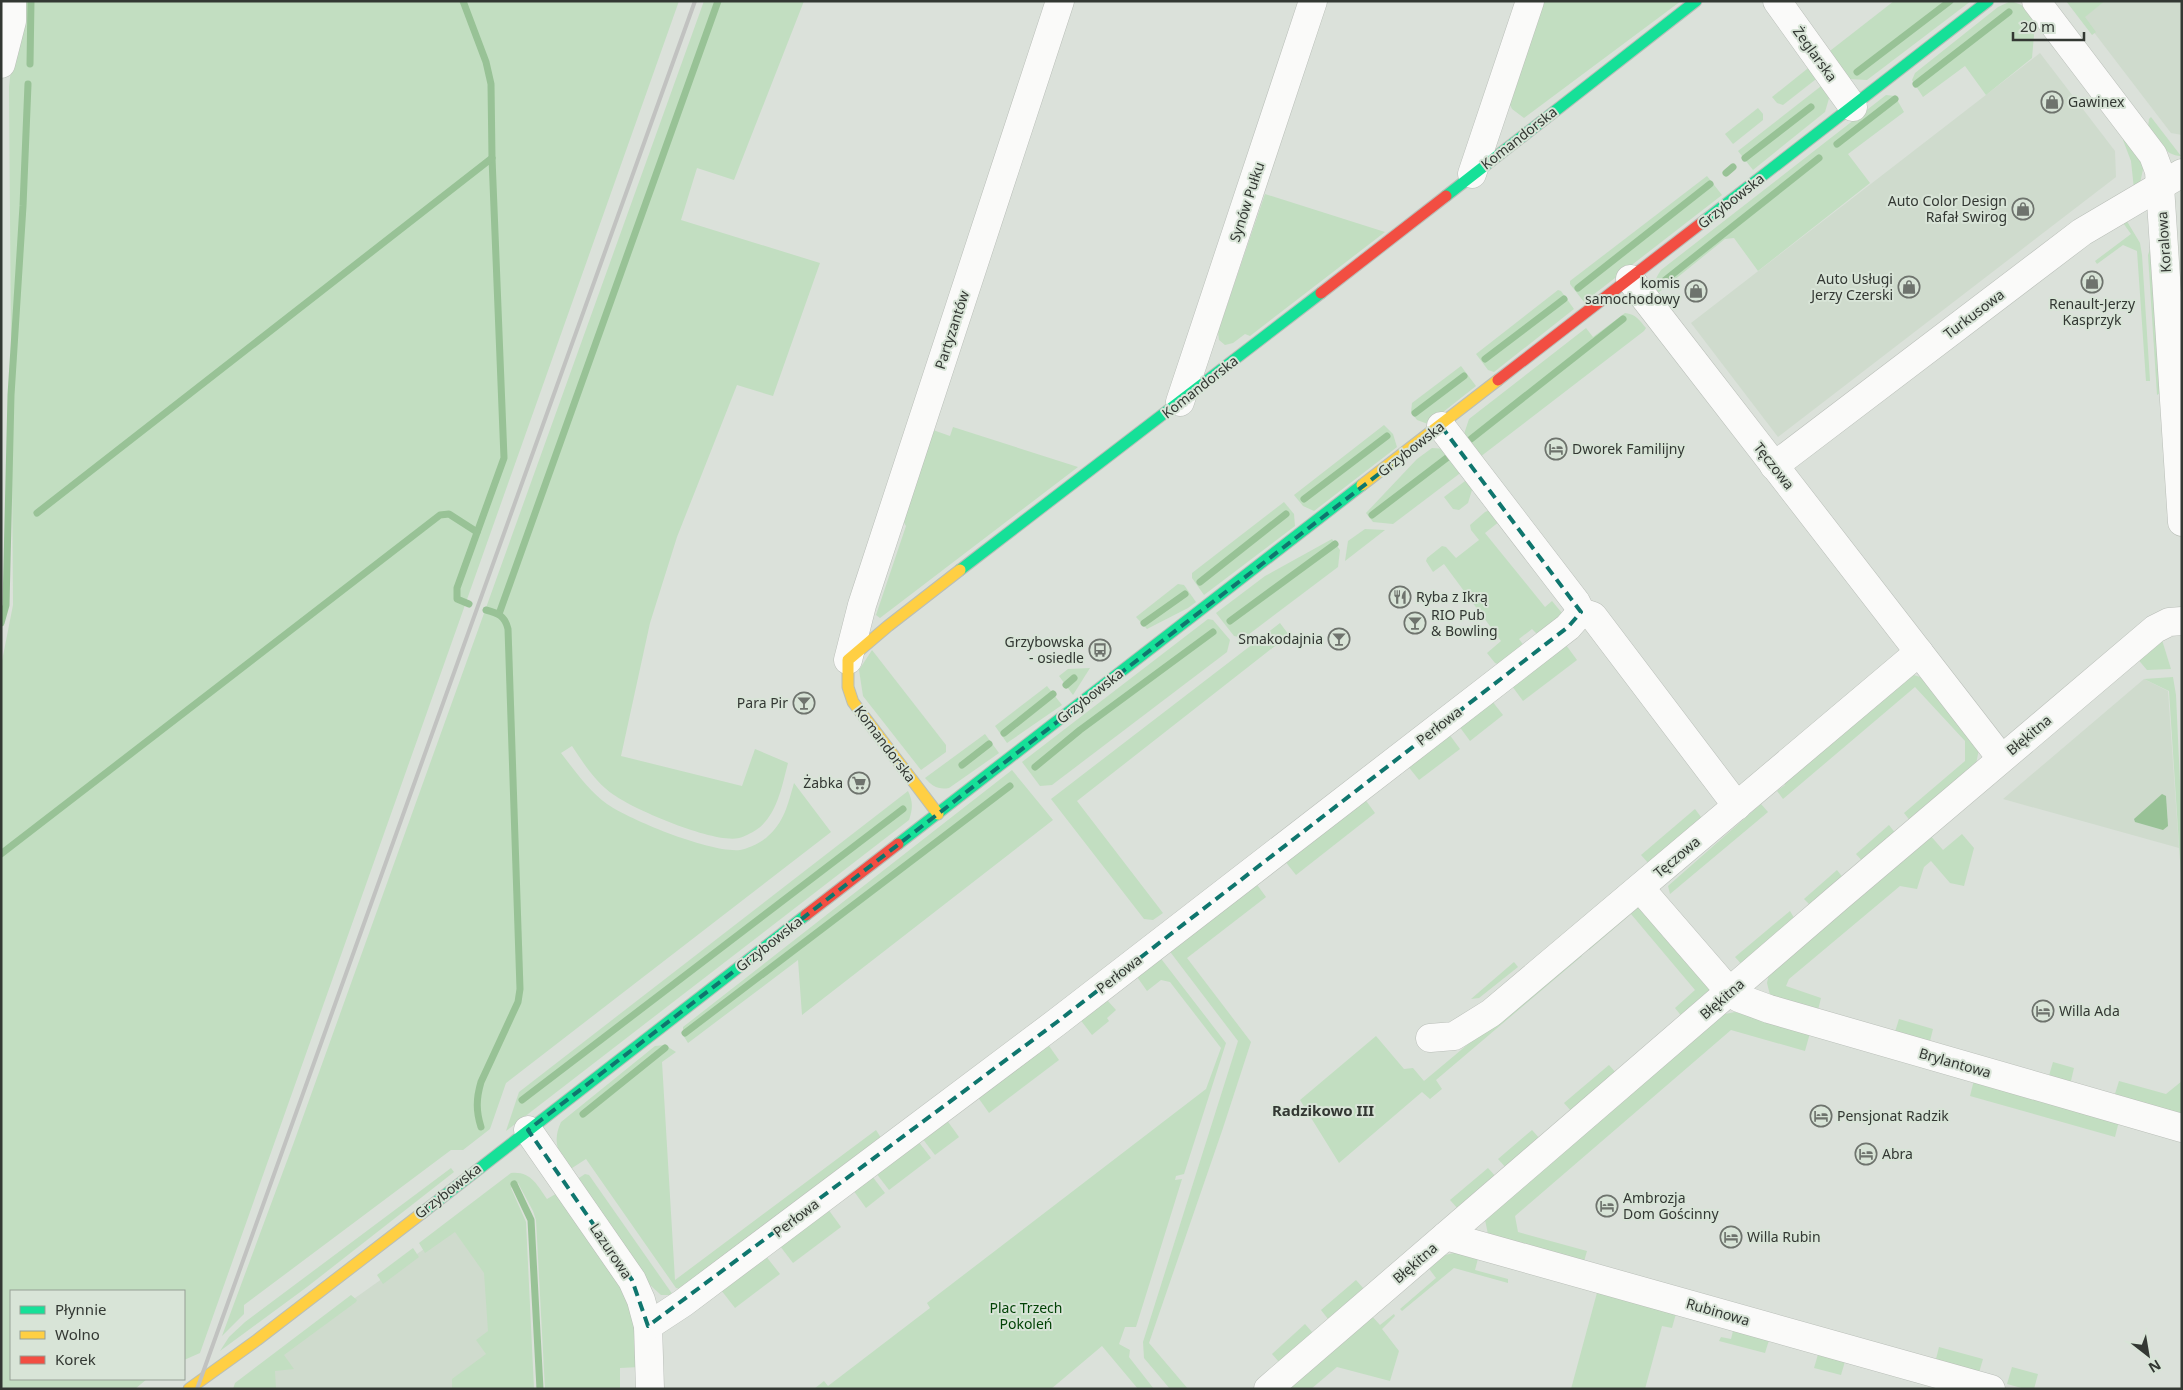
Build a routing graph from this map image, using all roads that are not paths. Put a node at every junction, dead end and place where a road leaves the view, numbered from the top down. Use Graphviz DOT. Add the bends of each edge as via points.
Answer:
graph roads {
  1 [pos="12,1"];
  2 [pos="1060,1"];
  3 [pos="1313,1"];
  4 [pos="1530,1"];
  5 [pos="1696,1"];
  6 [pos="1777,1"];
  7 [pos="1988,1"];
  8 [pos="2036,1"];
  9 [pos="1,64"];
  10 [pos="1852,107"];
  11 [pos="1472,174"];
  12 [pos="2171,180"];
  13 [pos="1630,279"];
  14 [pos="1180,402"];
  15 [pos="1441,426"];
  16 [pos="1774,466"];
  17 [pos="2182,522"];
  18 [pos="1581,612"];
  19 [pos="2182,621"];
  20 [pos="1919,652"];
  21 [pos="848,660"];
  22 [pos="2001,758"];
  23 [pos="1737,806"];
  24 [pos="938,814"];
  25 [pos="1640,888"];
  26 [pos="1730,992"];
  27 [pos="1430,1038"];
  28 [pos="2182,1128"];
  29 [pos="528,1130"];
  30 [pos="1446,1236"];
  31 [pos="648,1326"];
  32 [pos="189,1389"];
  33 [pos="650,1389"];
  34 [pos="1268,1389"];
  35 [pos="1990,1389"];
  1 -- 9 [label="street" via="12,21"];
  2 -- 21 [label="street, Partyzantów" via="862,605"];
  3 -- 14 [label="street, Synów Pułku"];
  4 -- 11 [label="street"];
  5 -- 11 [label="street, Komandorska"];
  6 -- 10 [label="street, Żeglarska"];
  7 -- 10 [label="street, Grzybowska"];
  8 -- 12 [label="street, Koralowa" via="2153,155 2158,171"];
  10 -- 13 [label="street, Grzybowska"];
  11 -- 14 [label="street, Komandorska"];
  12 -- 16 [label="street, Turkusowa" via="2082,232"];
  12 -- 17 [label="street, Koralowa"];
  13 -- 15 [label="street, Grzybowska"];
  13 -- 16 [label="street, Tęczowa"];
  14 -- 21 [label="street, Komandorska" via="876,635"];
  15 -- 18 [label="street"];
  15 -- 24 [label="street, Grzybowska"];
  16 -- 20 [label="street, Tęczowa"];
  18 -- 23 [label="street" via="1593,616"];
  18 -- 31 [label="street, Perłowa" via="1568,627 1065,1016"];
  19 -- 22 [label="street, Błękitna" via="2169,622 2155,629"];
  20 -- 22 [label="street, Tęczowa"];
  20 -- 23 [label="street, Tęczowa"];
  21 -- 24 [label="street, Komandorska" via="848,687 853,702"];
  22 -- 26 [label="street, Błękitna"];
  23 -- 25 [label="street, Tęczowa"];
  24 -- 29 [label="street, Grzybowska"];
  25 -- 26 [label="street, Tęczowa"];
  25 -- 27 [label="street, Tęczowa" via="1491,1013 1454,1036"];
  26 -- 28 [label="street, Brylantowa" via="1769,1009"];
  26 -- 30 [label="street, Błękitna"];
  29 -- 31 [label="street, Lazurowa" via="632,1280"];
  29 -- 32 [label="street, Grzybowska"];
  30 -- 34 [label="street, Błękitna"];
  30 -- 35 [label="street, Rubinowa"];
  31 -- 33 [label="street, Lazurowa"];
}
